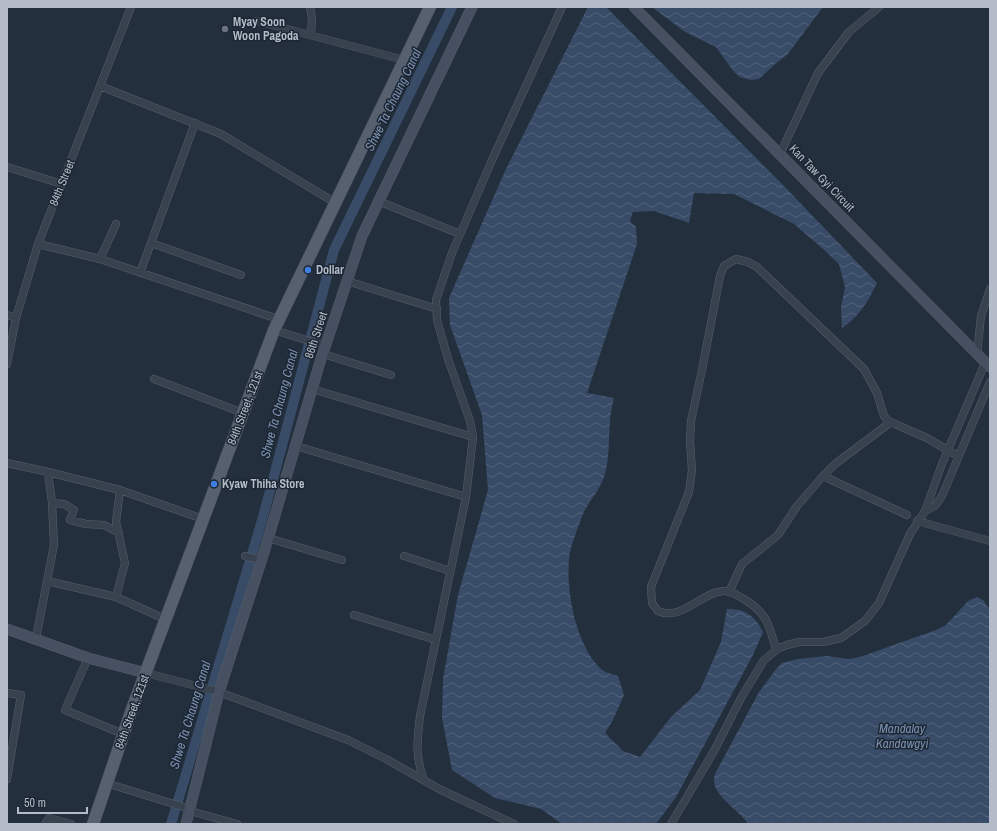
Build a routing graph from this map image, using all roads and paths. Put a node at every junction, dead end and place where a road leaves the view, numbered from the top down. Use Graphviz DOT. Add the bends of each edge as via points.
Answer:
graph roads {
  1 [pos="131,7"];
  2 [pos="310,7"];
  3 [pos="430,7"];
  4 [pos="472,7"];
  5 [pos="562,7"];
  6 [pos="634,7"];
  7 [pos="879,7"];
  8 [pos="257,21"];
  9 [pos="311,35"];
  10 [pos="404,60"];
  11 [pos="100,86"];
  12 [pos="195,123"];
  13 [pos="780,154"];
  14 [pos="7,168"];
  15 [pos="62,184"];
  16 [pos="378,201"];
  17 [pos="334,202"];
  18 [pos="116,224"];
  19 [pos="460,234"];
  20 [pos="151,243"];
  21 [pos="38,244"];
  22 [pos="100,259"];
  23 [pos="140,273"];
  24 [pos="241,276"];
  25 [pos="347,281"];
  26 [pos="990,289"];
  27 [pos="437,309"];
  28 [pos="7,315"];
  29 [pos="16,318"];
  30 [pos="276,325"];
  31 [pos="321,348"];
  32 [pos="976,354"];
  33 [pos="7,364"];
  34 [pos="987,365"];
  35 [pos="391,375"];
  36 [pos="154,378"];
  37 [pos="990,382"];
  38 [pos="312,389"];
  39 [pos="243,413"];
  40 [pos="891,422"];
  41 [pos="473,437"];
  42 [pos="296,446"];
  43 [pos="948,450"];
  44 [pos="958,456"];
  45 [pos="7,463"];
  46 [pos="48,472"];
  47 [pos="823,476"];
  48 [pos="120,490"];
  49 [pos="466,497"];
  50 [pos="52,503"];
  51 [pos="925,511"];
  52 [pos="907,515"];
  53 [pos="203,519"];
  54 [pos="917,521"];
  55 [pos="119,533"];
  56 [pos="268,538"];
  57 [pos="990,541"];
  58 [pos="246,556"];
  59 [pos="404,556"];
  60 [pos="258,559"];
  61 [pos="342,560"];
  62 [pos="450,571"];
  63 [pos="47,581"];
  64 [pos="730,592"];
  65 [pos="116,597"];
  66 [pos="354,615"];
  67 [pos="165,619"];
  68 [pos="7,629"];
  69 [pos="36,638"];
  70 [pos="436,640"];
  71 [pos="776,649"];
  72 [pos="88,658"];
  73 [pos="146,673"];
  74 [pos="217,691"];
  75 [pos="7,693"];
  76 [pos="123,734"];
  77 [pos="7,779"];
  78 [pos="424,780"];
  79 [pos="106,783"];
  80 [pos="187,808"];
  81 [pos="45,824"];
  82 [pos="71,824"];
  83 [pos="93,824"];
  84 [pos="186,824"];
  85 [pos="237,824"];
  86 [pos="514,824"];
  87 [pos="671,824"];
  1 -- 11 [label="street, 84th Street"];
  2 -- 9 [label="street"];
  3 -- 10 [label="main road, 84th Street, 121st"];
  4 -- 16 [label="main road, 86th Street"];
  5 -- 19 [label="street"];
  6 -- 13 [label="main road, Kan Taw Gyi Circuit"];
  7 -- 13 [label="street" via="849,32 818,73"];
  8 -- 9 [label="street"];
  9 -- 10 [label="street"];
  10 -- 17 [label="main road, 84th Street, 121st"];
  11 -- 12 [label="street"];
  11 -- 15 [label="street, 84th Street"];
  12 -- 17 [label="street" via="221,134"];
  12 -- 20 [label="street"];
  13 -- 32 [label="main road, Kan Taw Gyi Circuit"];
  14 -- 15 [label="street"];
  15 -- 21 [label="street, 84th Street"];
  16 -- 19 [label="street"];
  16 -- 25 [label="main road, 86th Street" via="362,236"];
  17 -- 30 [label="main road, 84th Street, 121st"];
  18 -- 22 [label="street"];
  19 -- 27 [label="street" via="436,300"];
  20 -- 23 [label="street"];
  20 -- 24 [label="street"];
  21 -- 22 [label="street"];
  21 -- 29 [label="street, 84th Street"];
  22 -- 23 [label="street"];
  23 -- 30 [label="street"];
  25 -- 27 [label="street"];
  25 -- 31 [label="main road, 86th Street"];
  26 -- 32 [label="street" via="981,316"];
  27 -- 41 [label="street" via="437,320 470,420"];
  28 -- 29 [label="street"];
  29 -- 33 [label="street, 84th Street"];
  30 -- 31 [label="street"];
  30 -- 39 [label="main road, 84th Street, 121st"];
  31 -- 35 [label="street"];
  31 -- 38 [label="main road, 86th Street"];
  32 -- 34 [label="main road, Kan Taw Gyi Circuit"];
  34 -- 43 [label="street"];
  36 -- 39 [label="street"];
  37 -- 44 [label="street"];
  38 -- 41 [label="street"];
  38 -- 42 [label="main road, 86th Street"];
  39 -- 53 [label="main road, 84th Street, 121st"];
  40 -- 43 [label="street"];
  40 -- 47 [label="street"];
  40 -- 64 [label="street" via="884,416 877,393 864,369 757,267 736,259 724,266 691,421 692,470 689,492 657,570 650,596 658,611 669,613 720,592"];
  41 -- 49 [label="street"];
  42 -- 49 [label="street"];
  42 -- 56 [label="main road, 86th Street"];
  43 -- 44 [label="street"];
  43 -- 51 [label="street"];
  44 -- 51 [label="street" via="942,496 935,506"];
  45 -- 46 [label="street"];
  46 -- 48 [label="street"];
  46 -- 50 [label="street"];
  47 -- 52 [label="street"];
  47 -- 64 [label="street" via="778,535 742,564"];
  48 -- 53 [label="street"];
  48 -- 55 [label="street" via="116,522"];
  49 -- 62 [label="street"];
  50 -- 55 [label="street" via="64,504 74,510 70,520 104,525"];
  50 -- 63 [label="street" via="54,545"];
  51 -- 54 [label="street"];
  53 -- 67 [label="main road, 84th Street, 121st"];
  54 -- 57 [label="street"];
  54 -- 71 [label="street" via="879,603 857,629 841,638 799,642"];
  55 -- 65 [label="street" via="124,562"];
  56 -- 60 [label="main road, 86th Street"];
  56 -- 61 [label="street"];
  58 -- 60 [label="street"];
  59 -- 62 [label="street"];
  60 -- 74 [label="main road, 86th Street"];
  62 -- 70 [label="street"];
  63 -- 65 [label="street"];
  63 -- 69 [label="street"];
  64 -- 71 [label="street" via="764,615"];
  65 -- 67 [label="street"];
  66 -- 70 [label="street"];
  67 -- 73 [label="main road, 84th Street, 121st"];
  68 -- 69 [label="main road"];
  69 -- 72 [label="main road"];
  70 -- 78 [label="street" via="416,748"];
  71 -- 87 [label="street" via="758,668"];
  72 -- 73 [label="main road"];
  72 -- 76 [label="street" via="65,710"];
  73 -- 74 [label="street"];
  73 -- 76 [label="main road, 84th Street, 121st"];
  74 -- 78 [label="street" via="348,740"];
  74 -- 80 [label="main road, 86th Street"];
  75 -- 77 [label="street" via="21,695"];
  76 -- 79 [label="main road, 84th Street, 121st"];
  78 -- 86 [label="street"];
  79 -- 80 [label="street"];
  79 -- 83 [label="main road, 84th Street, 121st"];
  80 -- 84 [label="main road, 86th Street"];
  80 -- 85 [label="street"];
  81 -- 82 [label="street" via="48,818"];
}
